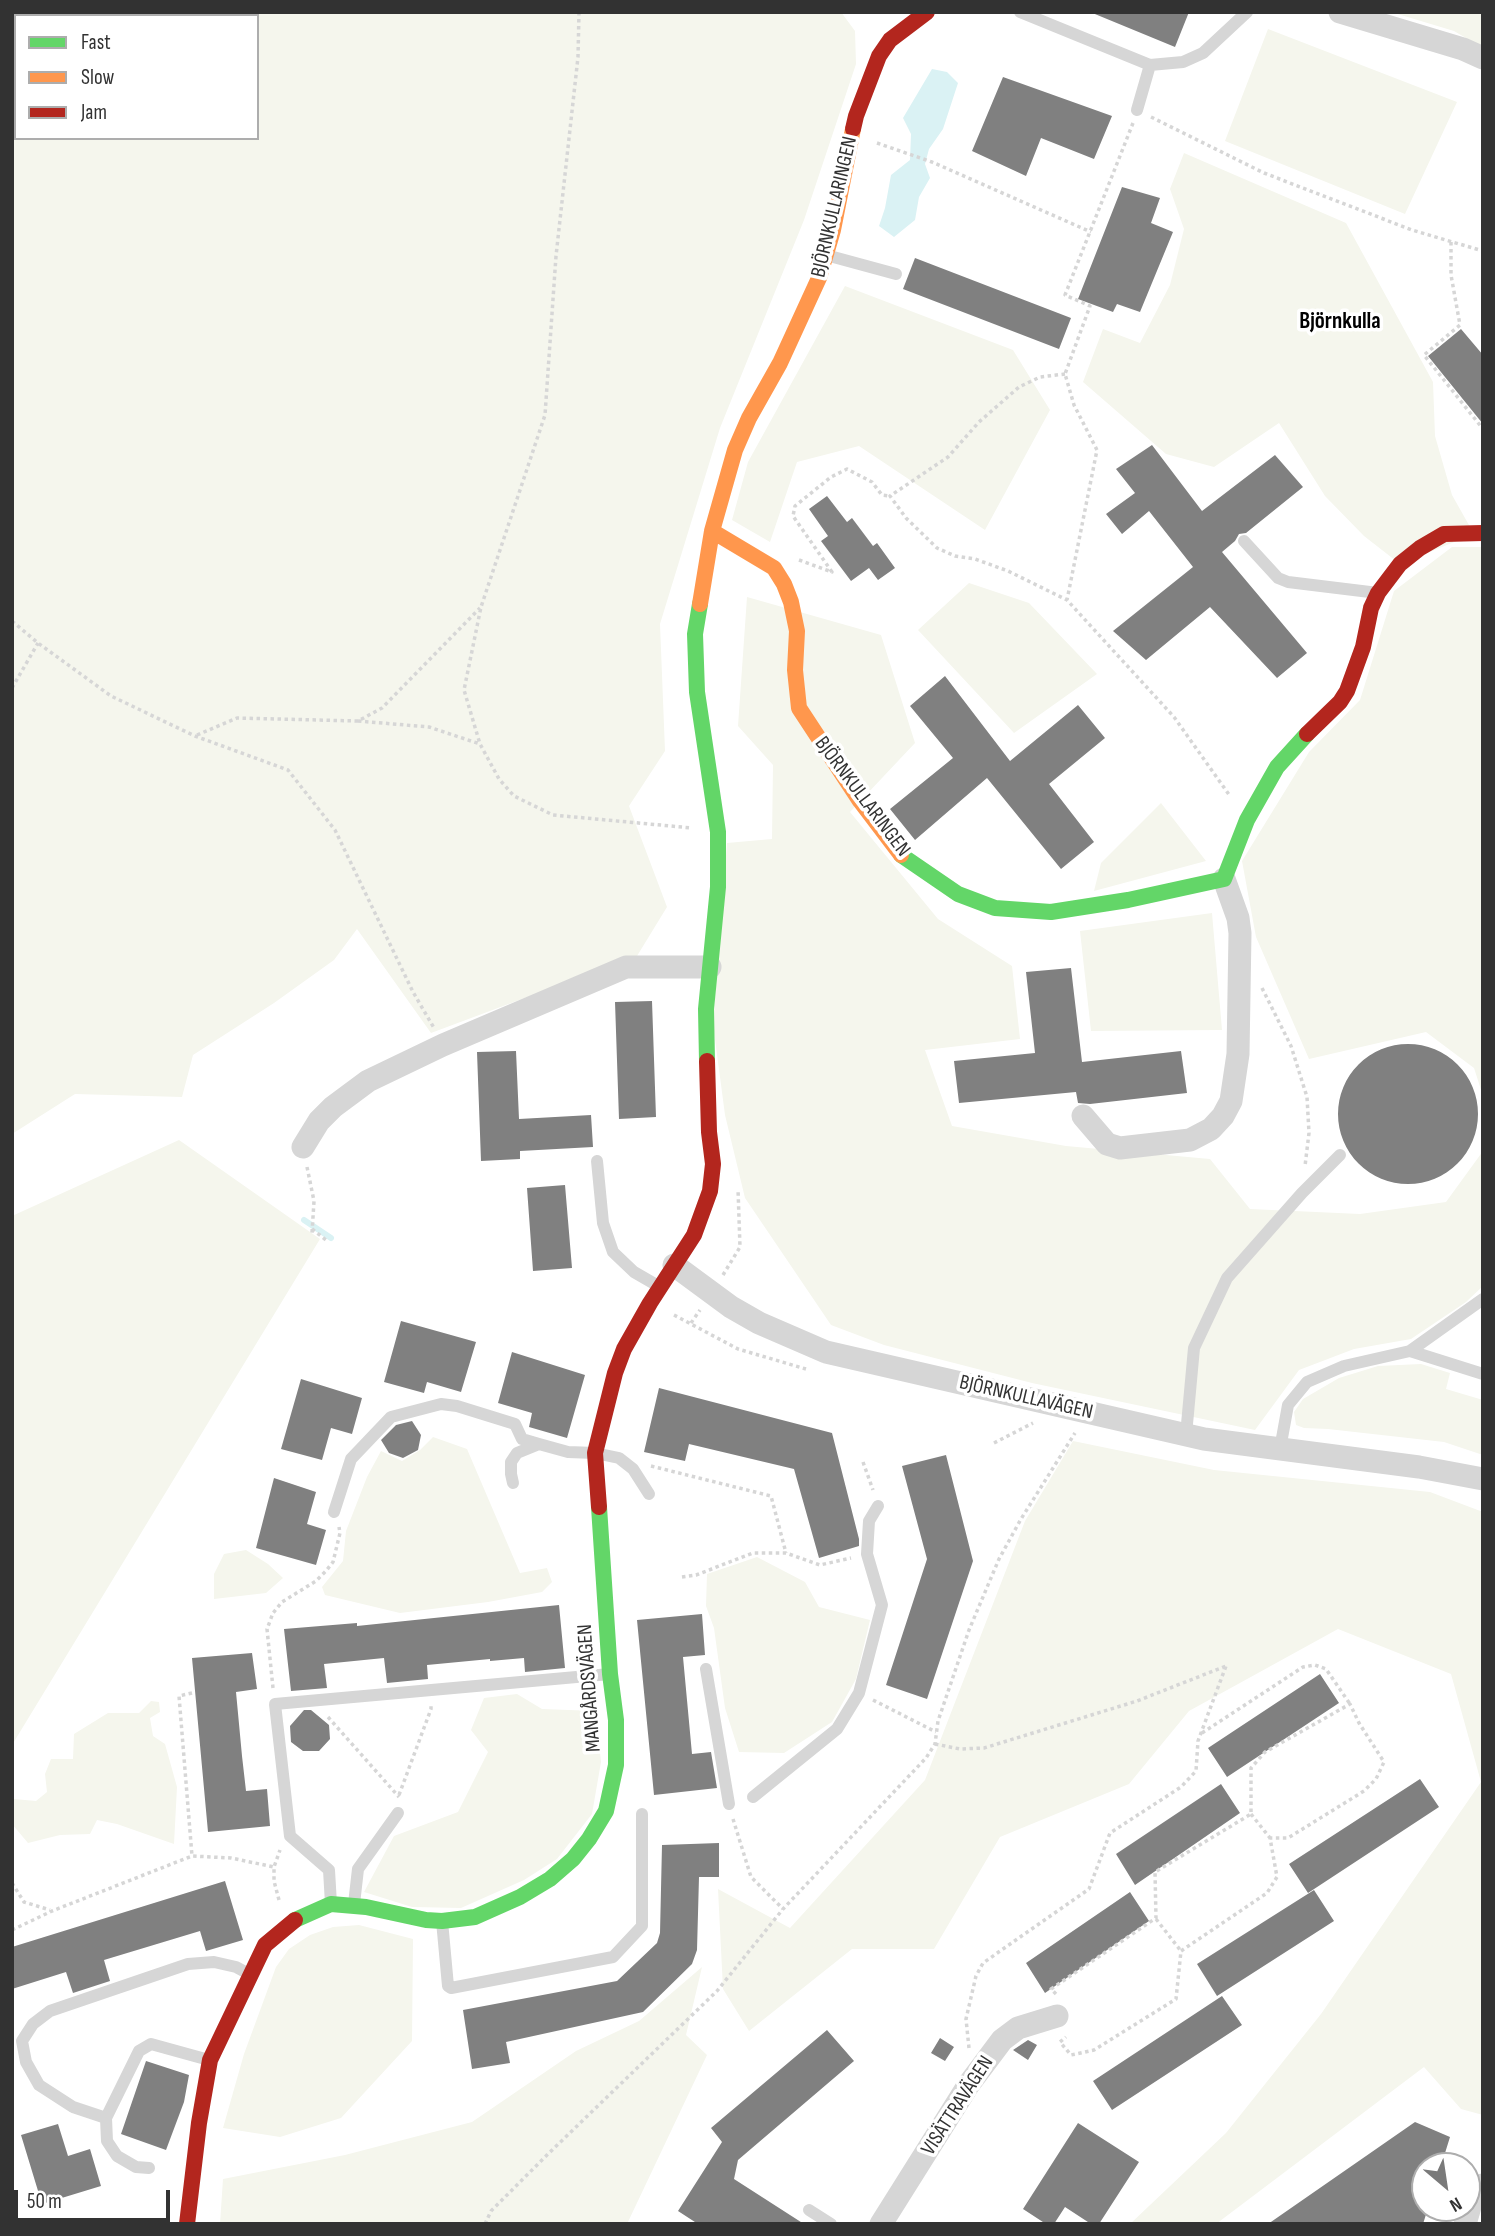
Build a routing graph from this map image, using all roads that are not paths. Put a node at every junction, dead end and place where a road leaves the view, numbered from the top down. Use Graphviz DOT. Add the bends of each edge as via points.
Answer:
graph roads {
  1 [pos="927,12"];
  2 [pos="1020,12"];
  3 [pos="1247,12"];
  4 [pos="1340,12"];
  5 [pos="1483,58"];
  6 [pos="1150,65"];
  7 [pos="1137,110"];
  8 [pos="826,254"];
  9 [pos="896,274"];
  10 [pos="712,531"];
  11 [pos="1483,533"];
  12 [pos="1244,541"];
  13 [pos="1378,593"];
  14 [pos="1224,879"];
  15 [pos="710,967"];
  16 [pos="1083,1116"];
  17 [pos="303,1147"];
  18 [pos="1340,1155"];
  19 [pos="597,1161"];
  20 [pos="674,1265"];
  21 [pos="660,1287"];
  22 [pos="1483,1299"];
  23 [pos="1410,1351"];
  24 [pos="1483,1374"];
  25 [pos="1186,1435"];
  26 [pos="540,1444"];
  27 [pos="1280,1449"];
  28 [pos="595,1453"];
  29 [pos="1483,1479"];
  30 [pos="513,1483"];
  31 [pos="649,1494"];
  32 [pos="878,1506"];
  33 [pos="334,1512"];
  34 [pos="706,1669"];
  35 [pos="610,1674"];
  36 [pos="753,1797"];
  37 [pos="729,1804"];
  38 [pos="398,1813"];
  39 [pos="642,1814"];
  40 [pos="331,1904"];
  41 [pos="354,1906"];
  42 [pos="442,1921"];
  43 [pos="250,1975"];
  44 [pos="1058,2007"];
  45 [pos="210,2060"];
  46 [pos="106,2118"];
  47 [pos="149,2168"];
  48 [pos="1483,2185"];
  49 [pos="809,2210"];
  50 [pos="187,2224"];
  51 [pos="831,2224"];
  52 [pos="881,2224"];
  53 [pos="1465,2224"];
  1 -- 8 [label="street, BJÖRNKULLARINGEN" via="890,40 879,56 856,116"];
  2 -- 6 [label="lane"];
  3 -- 6 [label="lane" via="1203,53 1183,62"];
  4 -- 5 [label="street"];
  6 -- 7 [label="lane"];
  8 -- 9 [label="lane"];
  8 -- 10 [label="street, BJÖRNKULLARINGEN" via="808,305 735,450"];
  10 -- 14 [label="street, BJÖRNKULLARINGEN" via="774,568 784,584 797,631 799,708 875,821 903,857 918,868 958,894 995,908 1051,912"];
  10 -- 15 [label="street, BJÖRNKULLARINGEN" via="695,634 697,692 718,832"];
  11 -- 13 [label="street" via="1444,534 1401,564"];
  12 -- 13 [label="lane" via="1278,578 1288,582"];
  13 -- 14 [label="street" via="1347,691 1277,767 1247,820"];
  14 -- 16 [label="street" via="1238,918 1239,963 1238,1054 1231,1101 1223,1116 1190,1140 1120,1148 1107,1144"];
  15 -- 17 [label="street" via="626,967 443,1045 368,1082 333,1107"];
  15 -- 20 [label="street, BJÖRNKULLARINGEN" via="706,1009 713,1164 710,1191 694,1235"];
  18 -- 25 [label="lane" via="1227,1278 1194,1348"];
  19 -- 21 [label="lane" via="603,1223 613,1252"];
  20 -- 21 [label="street, MANGÅRDSVÄGEN"];
  20 -- 25 [label="street, BJÖRNKULLAVÄGEN" via="759,1324 826,1352"];
  21 -- 28 [label="street, MANGÅRDSVÄGEN" via="624,1349"];
  22 -- 23 [label="lane"];
  23 -- 24 [label="lane"];
  23 -- 27 [label="lane" via="1344,1366 1307,1382 1288,1405"];
  25 -- 27 [label="street, BJÖRNKULLAVÄGEN"];
  26 -- 28 [label="lane"];
  26 -- 30 [label="lane" via="517,1453 511,1462"];
  26 -- 33 [label="lane" via="522,1438 515,1424 457,1406 441,1404 391,1417 351,1458"];
  27 -- 29 [label="street, BJÖRNKULLAVÄGEN"];
  28 -- 31 [label="lane" via="619,1458 633,1469"];
  28 -- 35 [label="street, MANGÅRDSVÄGEN"];
  32 -- 36 [label="lane" via="869,1521 867,1554 882,1605 859,1693 837,1729"];
  34 -- 37 [label="lane"];
  35 -- 40 [label="lane" via="275,1704 290,1836 329,1870"];
  35 -- 42 [label="street, MANGÅRDSVÄGEN" via="616,1765 606,1811 589,1839 550,1880 520,1897 475,1917"];
  38 -- 41 [label="lane" via="358,1869"];
  39 -- 42 [label="lane" via="642,1926 613,1957 451,1988"];
  40 -- 41 [label="street, MANGÅRDSVÄGEN"];
  40 -- 43 [label="street, MANGÅRDSVÄGEN" via="280,1930 265,1945"];
  41 -- 42 [label="street, MANGÅRDSVÄGEN"];
  43 -- 45 [label="street, MANGÅRDSVÄGEN"];
  43 -- 46 [label="lane" via="214,1962 188,1964 50,2011 33,2024 22,2041 26,2062 39,2085 73,2108"];
  44 -- 52 [label="street, VISÄTTRAVÄGEN" via="1002,2040"];
  45 -- 46 [label="lane" via="152,2044 139,2051"];
  45 -- 50 [label="street, MANGÅRDSVÄGEN"];
  46 -- 47 [label="lane" via="107,2141 117,2156 136,2167"];
  48 -- 53 [label="street" via="1474,2196"];
  49 -- 51 [label="lane"];
}
